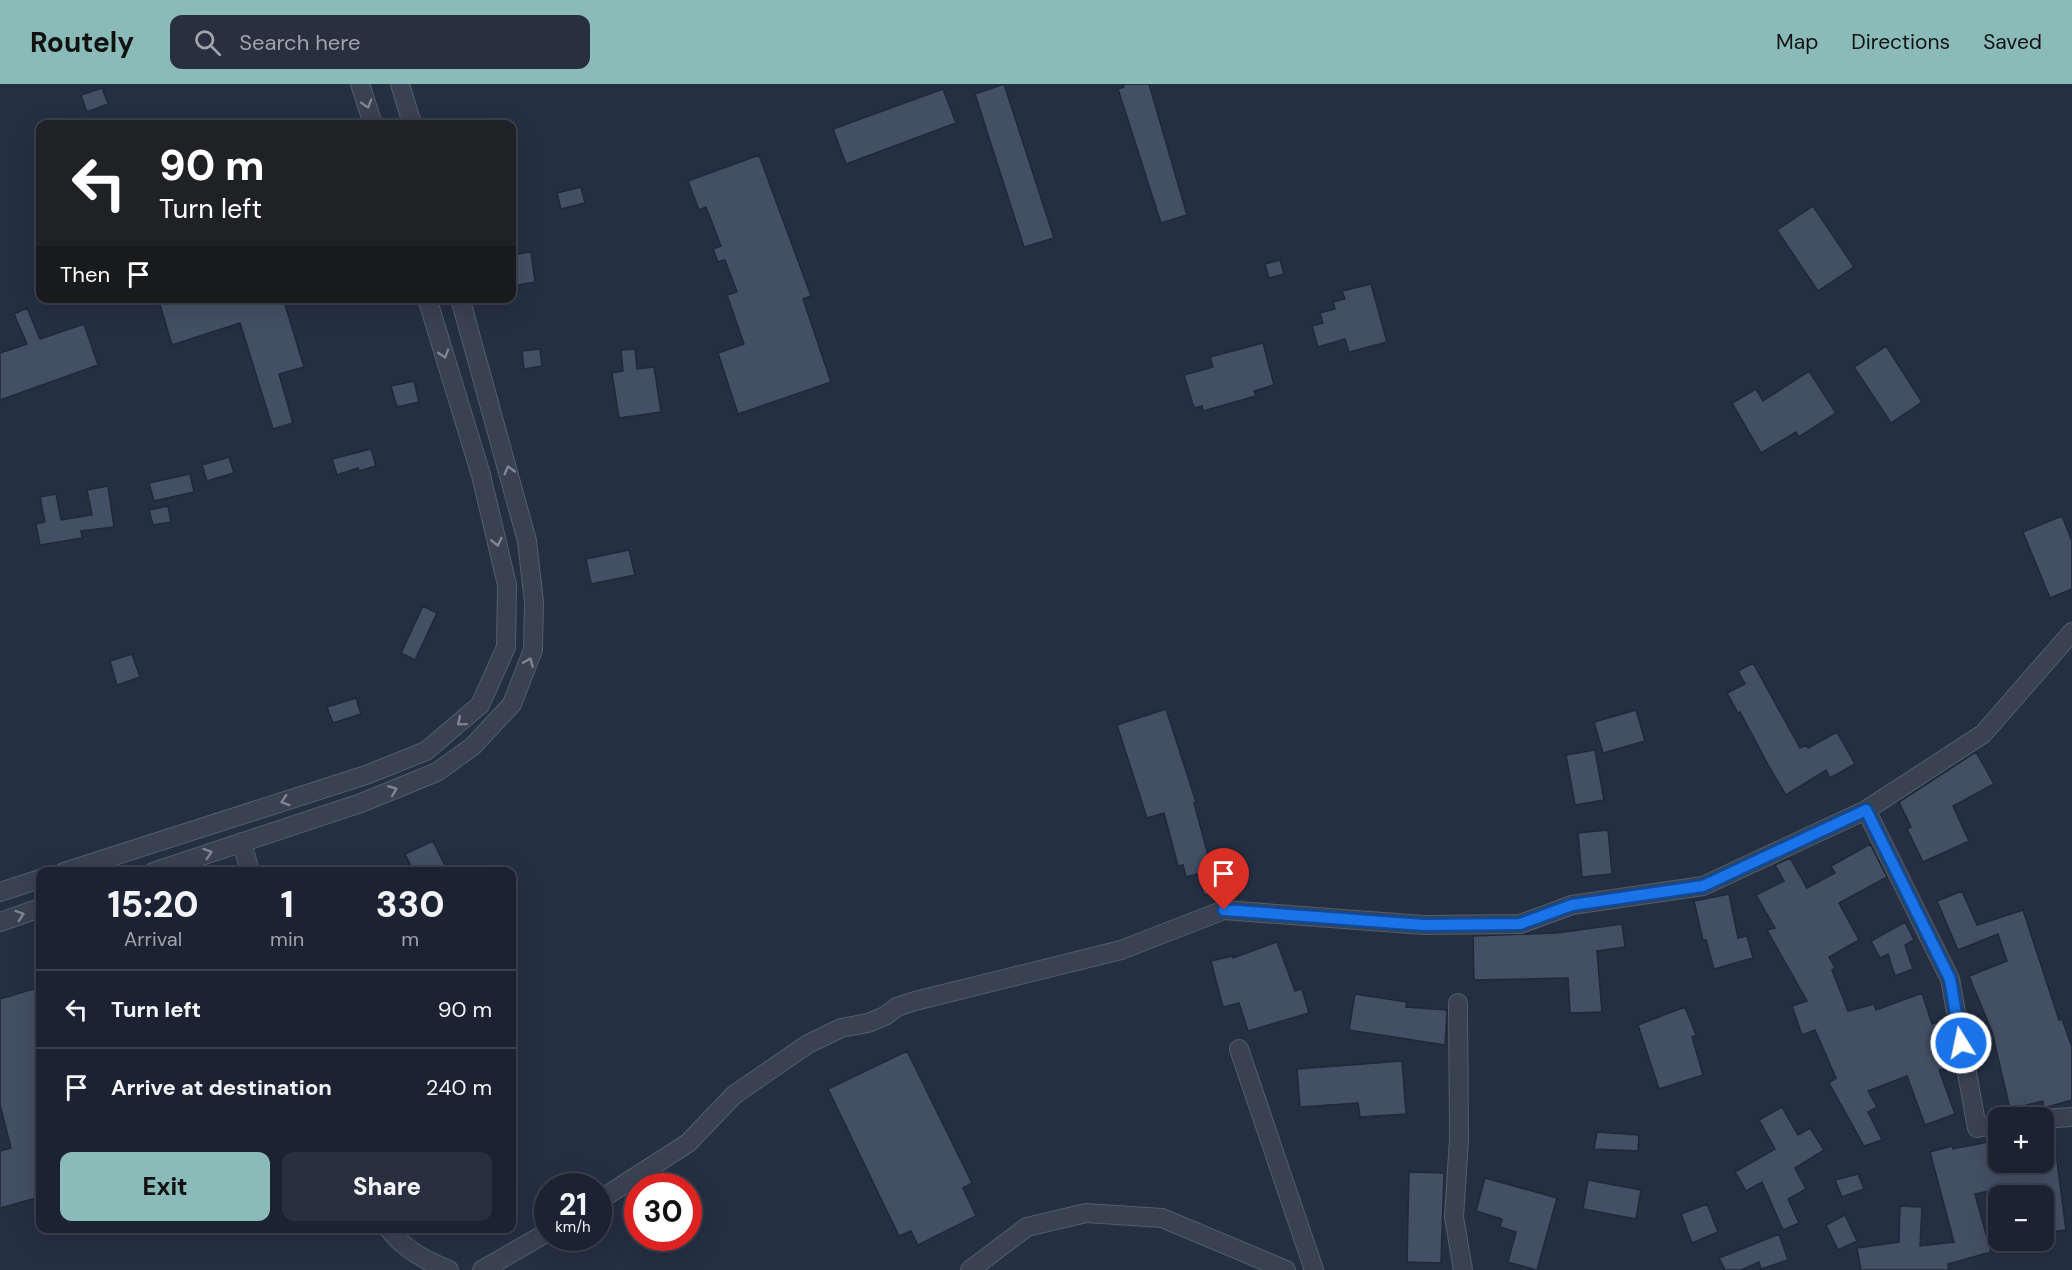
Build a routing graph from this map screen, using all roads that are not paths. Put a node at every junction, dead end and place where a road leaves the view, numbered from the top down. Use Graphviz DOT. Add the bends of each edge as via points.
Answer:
graph roads {
  1 [pos="360,84"];
  2 [pos="400,84"];
  3 [pos="372,120"];
  4 [pos="411,120"];
  5 [pos="429,303"];
  6 [pos="461,303"];
  7 [pos="2072,632"];
  8 [pos="1866,810"];
  9 [pos="242,842"];
  10 [pos="80,867"];
  11 [pos="168,867"];
  12 [pos="249,867"];
  13 [pos="36,880"];
  14 [pos="0,892"];
  15 [pos="36,909"];
  16 [pos="0,922"];
  17 [pos="1458,1003"];
  18 [pos="1239,1049"];
  19 [pos="2072,1117"];
  20 [pos="2054,1118"];
  21 [pos="1988,1126"];
  22 [pos="612,1192"];
  23 [pos="392,1233"];
  24 [pos="534,1240"];
  25 [pos="448,1270"];
  26 [pos="482,1270"];
  27 [pos="970,1270"];
  28 [pos="1286,1270"];
  29 [pos="1314,1270"];
  30 [pos="1463,1270"];
  1 -- 3 [label="street, one-way"];
  2 -- 4 [label="street"];
  5 -- 10 [label="street, one-way" via="482,475 507,585 506,647 480,705 426,751 366,775"];
  9 -- 6 [label="street, one-way" via="361,803 436,772 473,746 512,704 533,650 534,602 527,540"];
  7 -- 8 [label="street" via="1983,734"];
  8 -- 21 [label="street" via="1950,979 1977,1128"];
  8 -- 22 [label="street" via="1703,886 1572,905 1520,924 1424,925 1224,910 1121,950 915,1001 808,1044 734,1095 688,1143"];
  11 -- 9 [label="street, one-way"];
  9 -- 12 [label="street"];
  13 -- 14 [label="street"];
  16 -- 15 [label="street, one-way"];
  17 -- 30 [label="street" via="1459,1139 1454,1217"];
  18 -- 29 [label="street"];
  19 -- 20 [label="street"];
  23 -- 25 [label="street" via="399,1242"];
  24 -- 26 [label="street"];
  27 -- 28 [label="street" via="1027,1227 1086,1213 1161,1218"];
}
